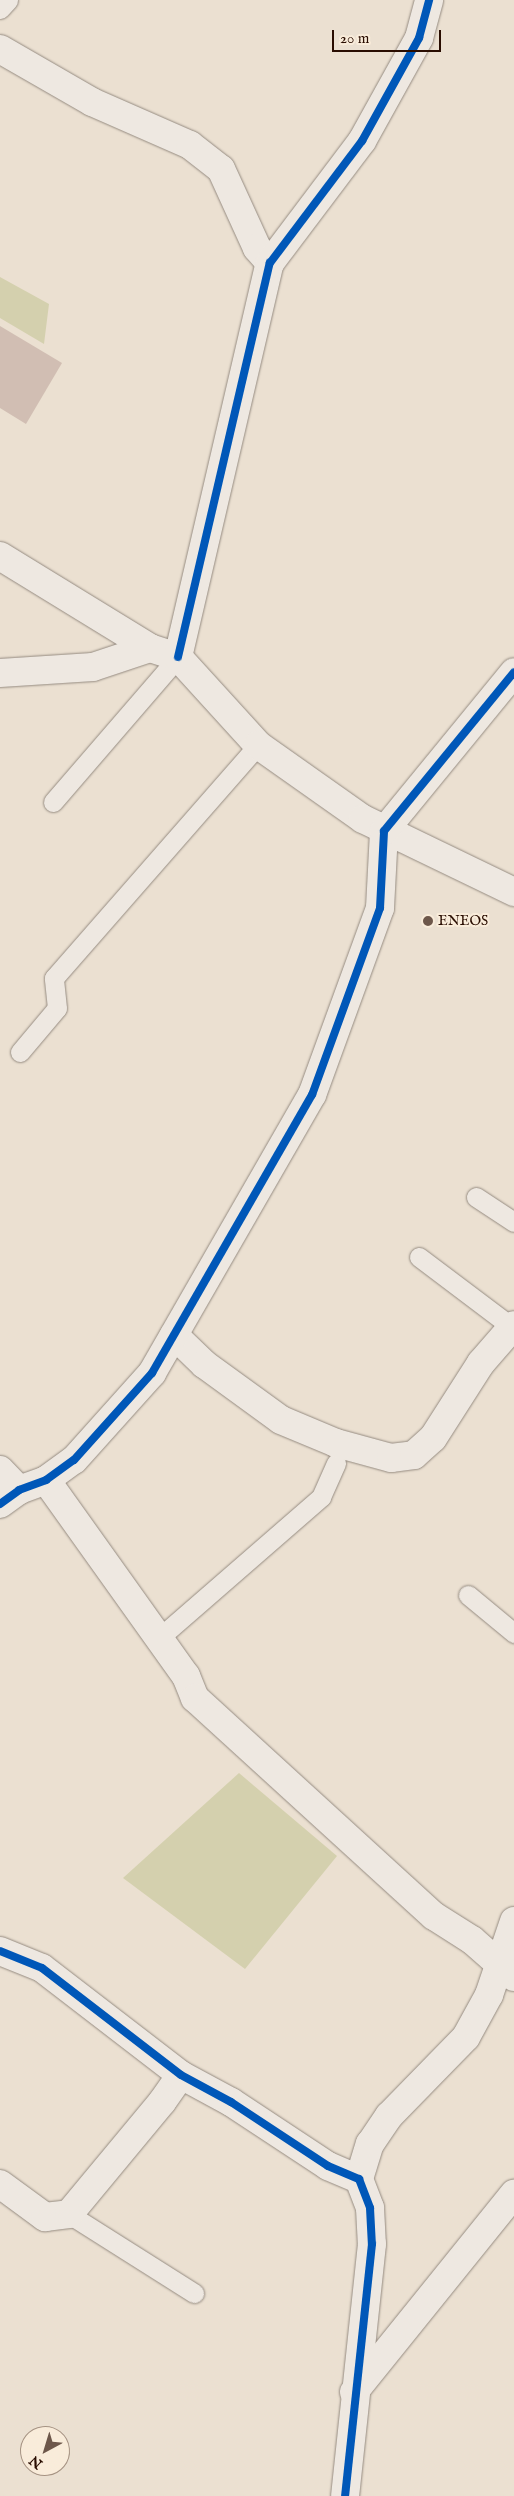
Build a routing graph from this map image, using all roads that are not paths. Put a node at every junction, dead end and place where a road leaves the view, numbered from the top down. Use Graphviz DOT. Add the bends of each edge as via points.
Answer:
graph roads {
  1 [pos="8,0"];
  2 [pos="430,0"];
  3 [pos="0,8"];
  4 [pos="0,49"];
  5 [pos="270,263"];
  6 [pos="0,556"];
  7 [pos="150,648"];
  8 [pos="178,657"];
  9 [pos="0,672"];
  10 [pos="514,672"];
  11 [pos="258,745"];
  12 [pos="53,802"];
  13 [pos="384,830"];
  14 [pos="514,892"];
  15 [pos="20,1052"];
  16 [pos="476,1197"];
  17 [pos="514,1222"];
  18 [pos="419,1257"];
  19 [pos="513,1326"];
  20 [pos="174,1335"];
  21 [pos="336,1463"];
  22 [pos="0,1470"];
  23 [pos="46,1480"];
  24 [pos="10,1497"];
  25 [pos="468,1595"];
  26 [pos="514,1633"];
  27 [pos="159,1638"];
  28 [pos="514,1920"];
  29 [pos="0,1951"];
  30 [pos="507,1971"];
  31 [pos="181,2075"];
  32 [pos="359,2179"];
  33 [pos="0,2184"];
  34 [pos="514,2194"];
  35 [pos="69,2214"];
  36 [pos="194,2292"];
  37 [pos="354,2392"];
  38 [pos="344,2496"];
  1 -- 3 [label="lane"];
  2 -- 5 [label="street" via="420,38 362,141"];
  4 -- 5 [label="street" via="92,102 190,145 221,169 257,248"];
  5 -- 8 [label="street"];
  6 -- 7 [label="street"];
  7 -- 8 [label="street"];
  7 -- 9 [label="street" via="93,667"];
  8 -- 11 [label="street"];
  8 -- 12 [label="lane"];
  10 -- 13 [label="street"];
  11 -- 13 [label="street" via="363,820"];
  11 -- 15 [label="lane" via="54,978 57,1008"];
  13 -- 14 [label="street"];
  13 -- 20 [label="street" via="380,908 312,1095"];
  16 -- 17 [label="lane"];
  18 -- 19 [label="lane"];
  19 -- 20 [label="street" via="481,1363 433,1438 414,1455 391,1458 336,1443 282,1420 218,1375"];
  20 -- 23 [label="street" via="152,1373 74,1460"];
  21 -- 27 [label="lane" via="321,1497"];
  22 -- 24 [label="street"];
  23 -- 24 [label="street"];
  23 -- 27 [label="street"];
  25 -- 26 [label="lane"];
  27 -- 30 [label="street" via="186,1676 195,1698 220,1722 434,1916 472,1940"];
  28 -- 30 [label="street"];
  29 -- 31 [label="street" via="42,1968"];
  30 -- 32 [label="street" via="489,1995 466,2037 389,2116 370,2144"];
  31 -- 32 [label="street" via="231,2102 328,2166"];
  31 -- 35 [label="street"];
  32 -- 37 [label="street" via="370,2208 372,2244"];
  33 -- 35 [label="street" via="46,2217"];
  34 -- 37 [label="street"];
  35 -- 36 [label="lane"];
  37 -- 38 [label="street"];
}
